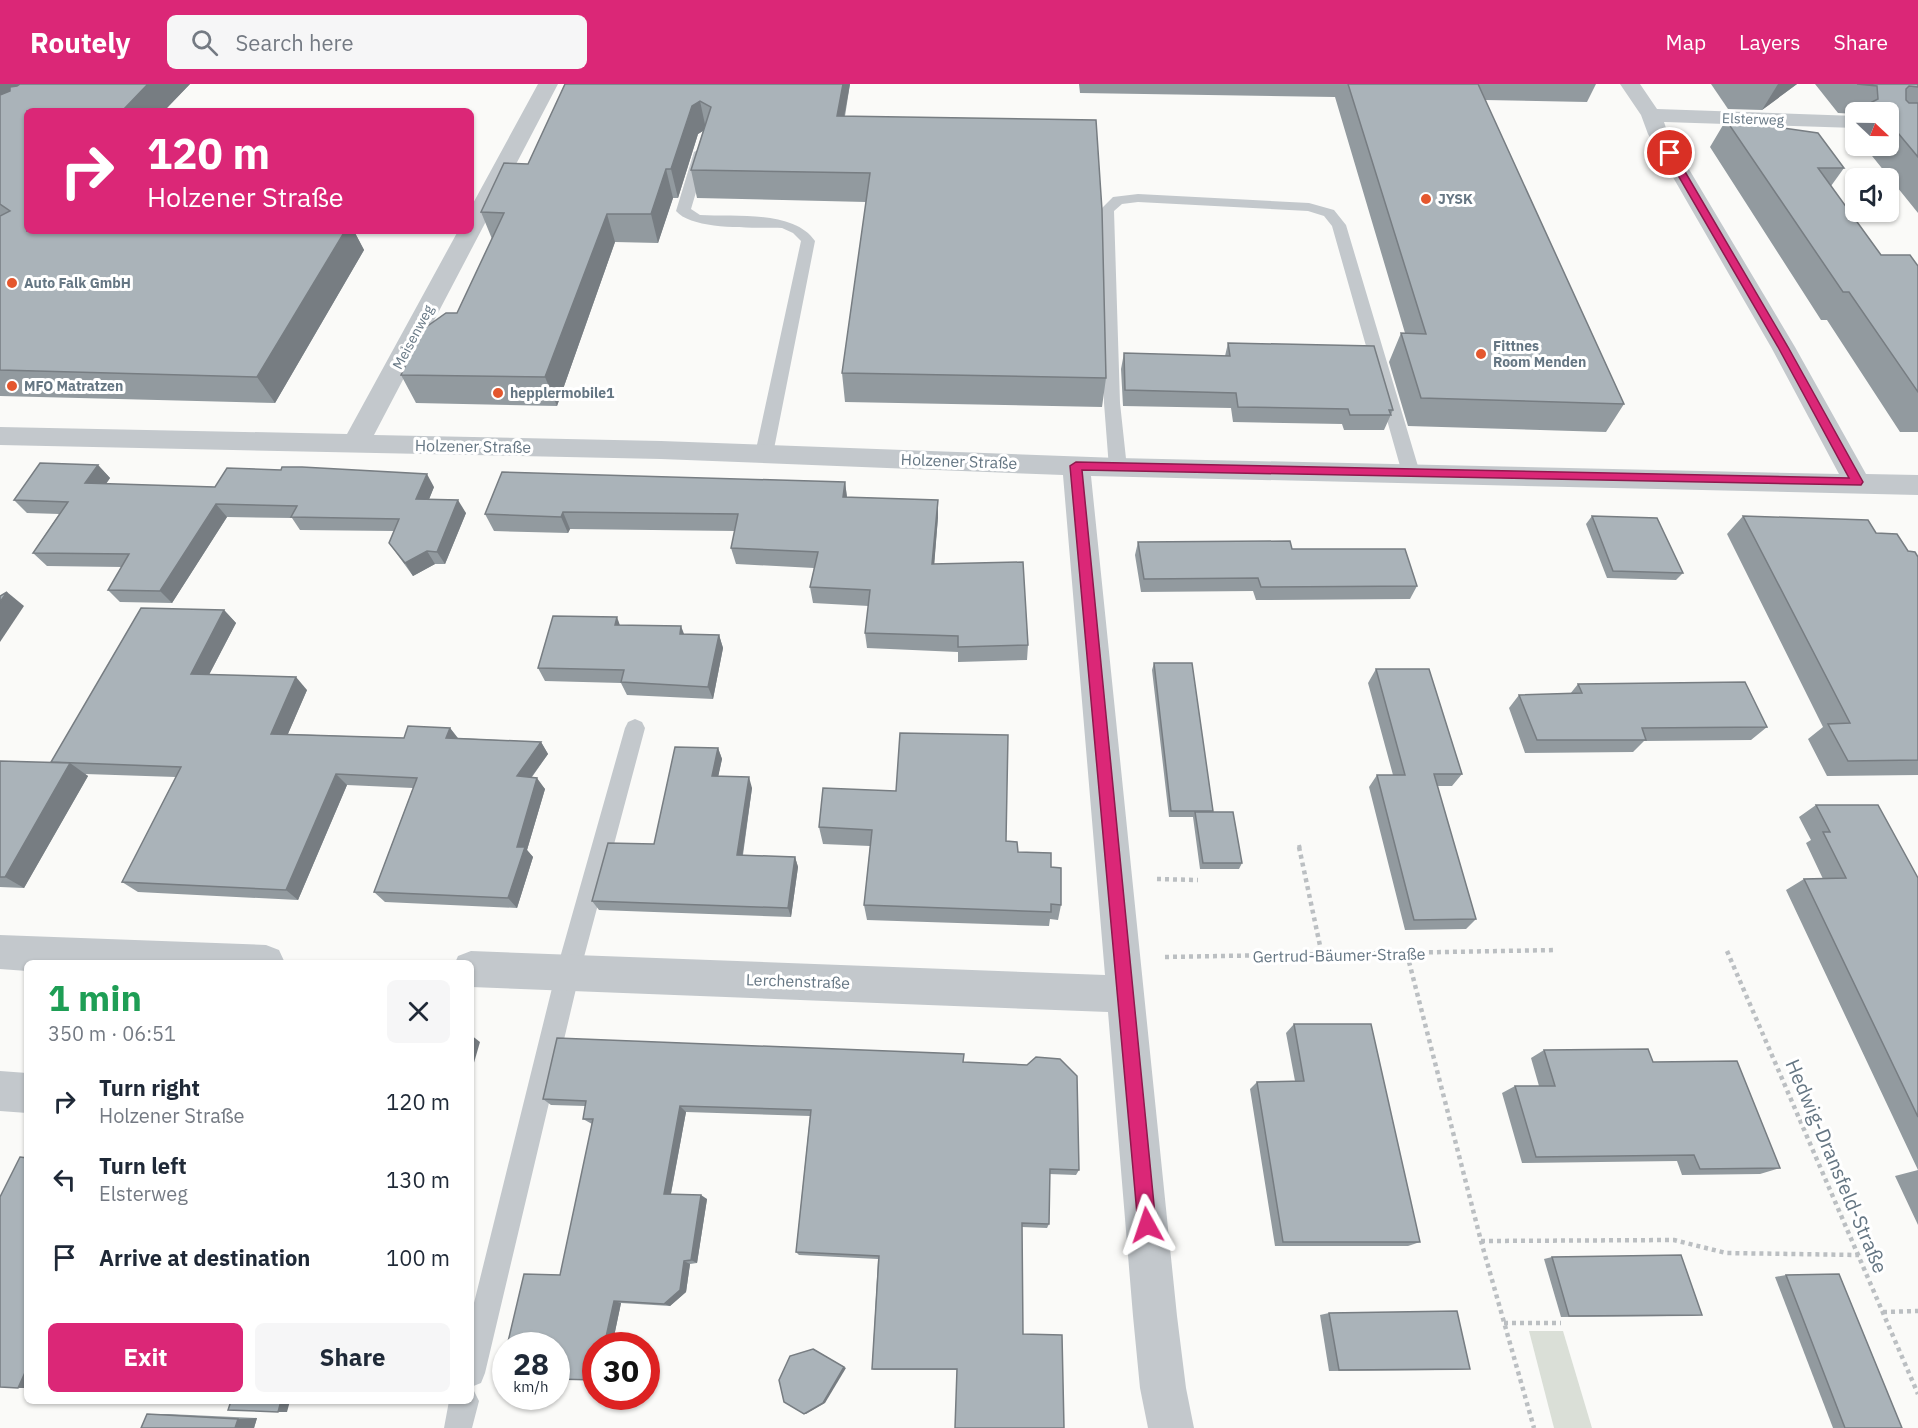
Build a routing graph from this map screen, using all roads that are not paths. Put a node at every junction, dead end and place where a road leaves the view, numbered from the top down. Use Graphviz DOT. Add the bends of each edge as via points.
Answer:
graph roads {
  1 [pos="548,84"];
  2 [pos="1630,84"];
  3 [pos="1651,115"];
  4 [pos="1845,122"];
  5 [pos="707,135"];
  6 [pos="474,223"];
  7 [pos="468,234"];
  8 [pos="0,436"];
  9 [pos="356,443"];
  10 [pos="764,454"];
  11 [pos="1076,466"];
  12 [pos="1118,468"];
  13 [pos="1411,473"];
  14 [pos="1857,482"];
  15 [pos="1918,485"];
  16 [pos="634,728"];
  17 [pos="0,952"];
  18 [pos="193,960"];
  19 [pos="474,969"];
  20 [pos="568,972"];
  21 [pos="1124,976"];
  22 [pos="0,1091"];
  23 [pos="24,1093"];
  24 [pos="474,1361"];
  25 [pos="1171,1428"];
  1 -- 6 [label="street, Meisenweg"];
  2 -- 3 [label="street"];
  3 -- 4 [label="street, Elsterweg"];
  3 -- 14 [label="street" via="1658,134"];
  5 -- 10 [label="lane" via="683,211 697,219 784,224 804,234 808,241"];
  7 -- 9 [label="street, Meisenweg"];
  8 -- 9 [label="street, Holzener Straße"];
  9 -- 10 [label="street, Holzener Straße"];
  10 -- 11 [label="street, Holzener Straße"];
  11 -- 12 [label="street, Holzener Straße"];
  11 -- 21 [label="street"];
  12 -- 13 [label="street, Holzener Straße"];
  12 -- 13 [label="lane" via="1112,403 1107,210 1118,200 1138,198 1309,207 1329,213 1340,225"];
  13 -- 14 [label="street, Holzener Straße"];
  14 -- 15 [label="street, Holzener Straße"];
  16 -- 20 [label="lane"];
  17 -- 18 [label="street"];
  19 -- 20 [label="street, Lerchenstraße"];
  20 -- 21 [label="street, Lerchenstraße"];
  20 -- 24 [label="lane"];
  21 -- 25 [label="street" via="1155,1316"];
  22 -- 23 [label="street"];
}
